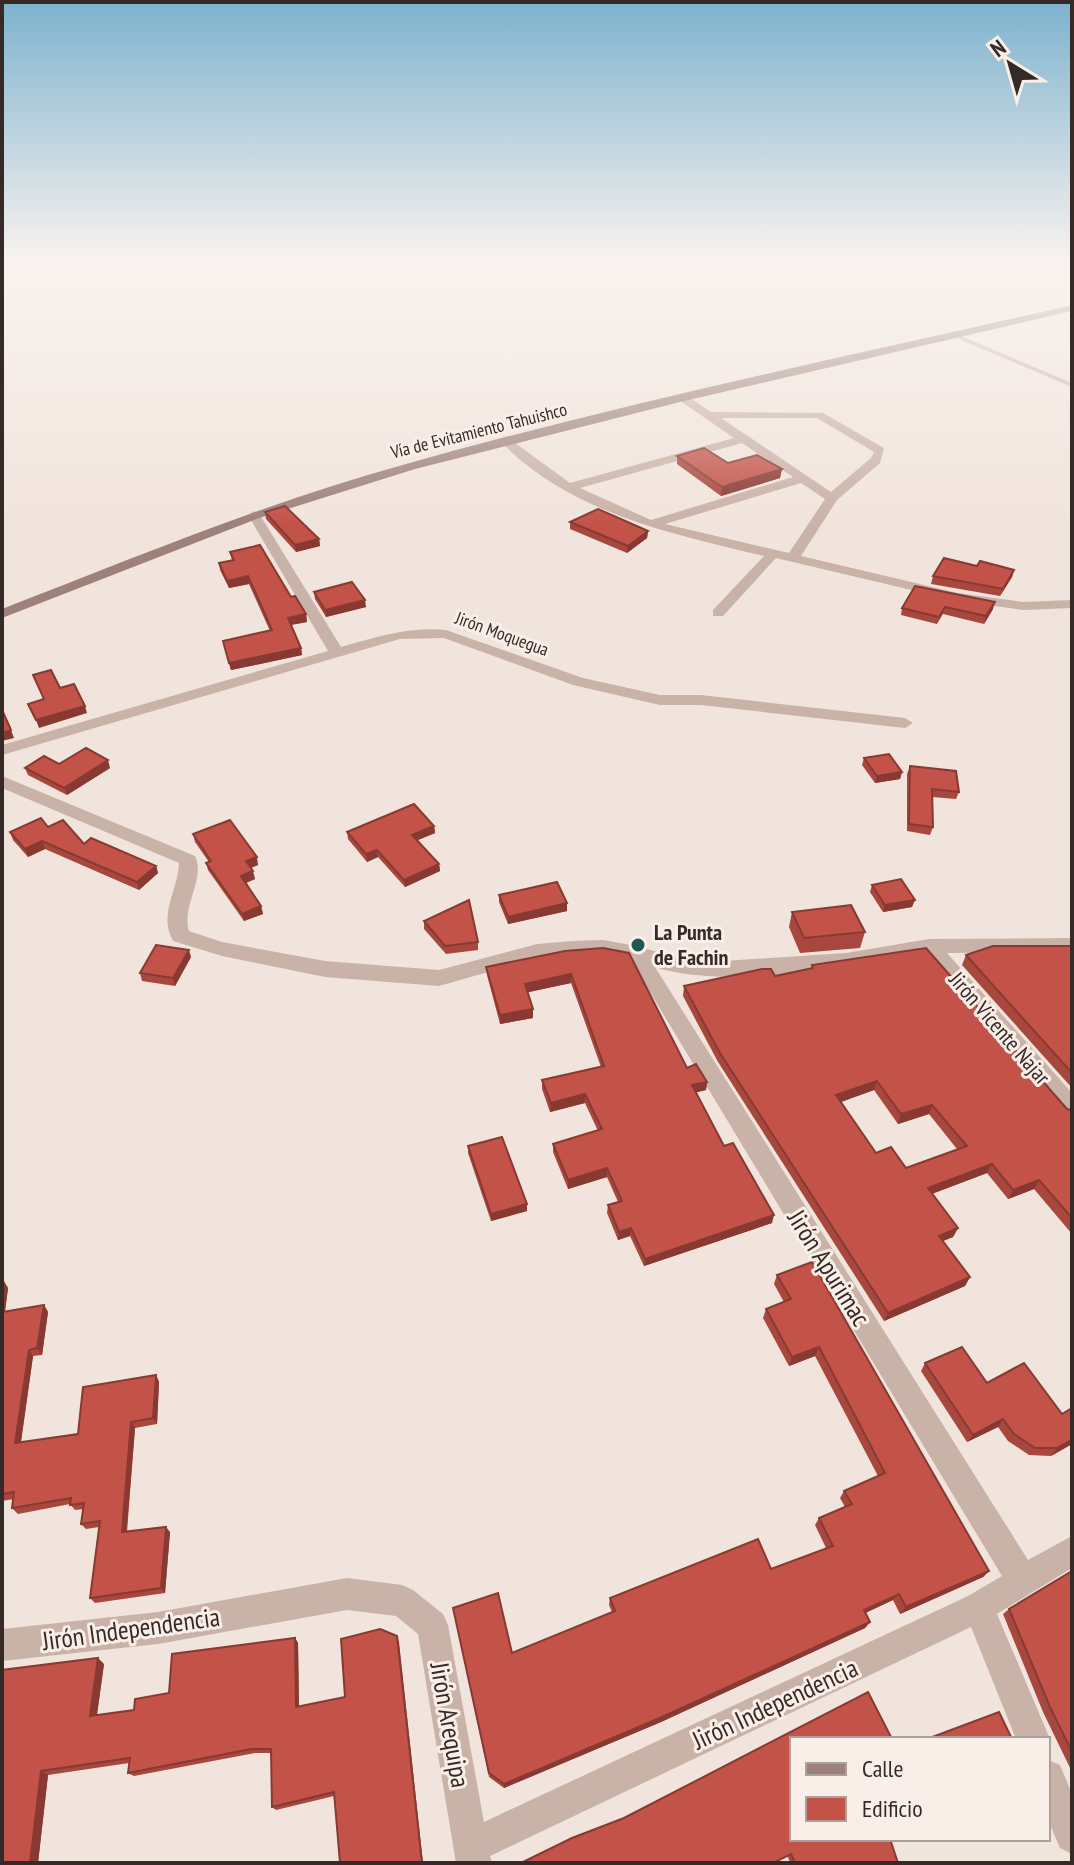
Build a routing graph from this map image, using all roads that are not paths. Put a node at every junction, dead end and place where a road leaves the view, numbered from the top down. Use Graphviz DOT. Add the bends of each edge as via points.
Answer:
graph roads {
  1 [pos="889,350"];
  2 [pos="989,350"];
  3 [pos="1072,385"];
  4 [pos="683,398"];
  5 [pos="708,415"];
  6 [pos="743,439"];
  7 [pos="507,442"];
  8 [pos="801,479"];
  9 [pos="568,487"];
  10 [pos="832,498"];
  11 [pos="254,515"];
  12 [pos="651,525"];
  13 [pos="773,554"];
  14 [pos="792,559"];
  15 [pos="1072,604"];
  16 [pos="718,613"];
  17 [pos="2,614"];
  18 [pos="337,654"];
  19 [pos="905,723"];
  20 [pos="2,750"];
  21 [pos="2,781"];
  22 [pos="1072,945"];
  23 [pos="929,946"];
  24 [pos="637,953"];
  25 [pos="1072,1109"];
  26 [pos="1072,1551"];
  27 [pos="1023,1581"];
  28 [pos="402,1601"];
  29 [pos="979,1607"];
  30 [pos="2,1645"];
  31 [pos="1032,1737"];
  32 [pos="1050,1782"];
  33 [pos="1072,1836"];
  34 [pos="473,1854"];
  1 -- 4 [label="main road, Vía de Evitamiento Tahuishco"];
  2 -- 3 [label="lane"];
  4 -- 5 [label="street"];
  4 -- 7 [label="main road, Vía de Evitamiento Tahuishco"];
  5 -- 6 [label="street"];
  5 -- 10 [label="street" via="819,415 880,451"];
  6 -- 8 [label="street"];
  6 -- 9 [label="street"];
  7 -- 9 [label="street"];
  7 -- 11 [label="main road, Vía de Evitamiento Tahuishco"];
  8 -- 10 [label="street"];
  8 -- 12 [label="street"];
  9 -- 12 [label="street"];
  10 -- 14 [label="street"];
  11 -- 17 [label="main road, Vía de Evitamiento Tahuishco"];
  11 -- 18 [label="street"];
  12 -- 13 [label="street"];
  13 -- 14 [label="street"];
  13 -- 16 [label="street"];
  14 -- 15 [label="street" via="994,604"];
  18 -- 19 [label="street, Jirón Moquegua" via="399,635 436,633 579,682 660,700"];
  18 -- 20 [label="street, Jirón Moquegua"];
  21 -- 24 [label="street" via="188,860 189,874 174,920 180,936 222,949 325,969 439,978 537,951 603,947"];
  22 -- 23 [label="street"];
  23 -- 24 [label="street" via="846,961 723,969 673,965"];
  23 -- 25 [label="street, Jirón Vicente Najar"];
  24 -- 27 [label="street, Jirón Apurimac"];
  26 -- 27 [label="street, Jirón Independencia"];
  27 -- 29 [label="street, Jirón Independencia"];
  28 -- 30 [label="street, Jirón Independencia" via="347,1594 158,1628"];
  28 -- 34 [label="street, Jirón Arequipa" via="432,1625"];
  29 -- 31 [label="street"];
  29 -- 34 [label="street, Jirón Independencia"];
  32 -- 33 [label="street"];
}
